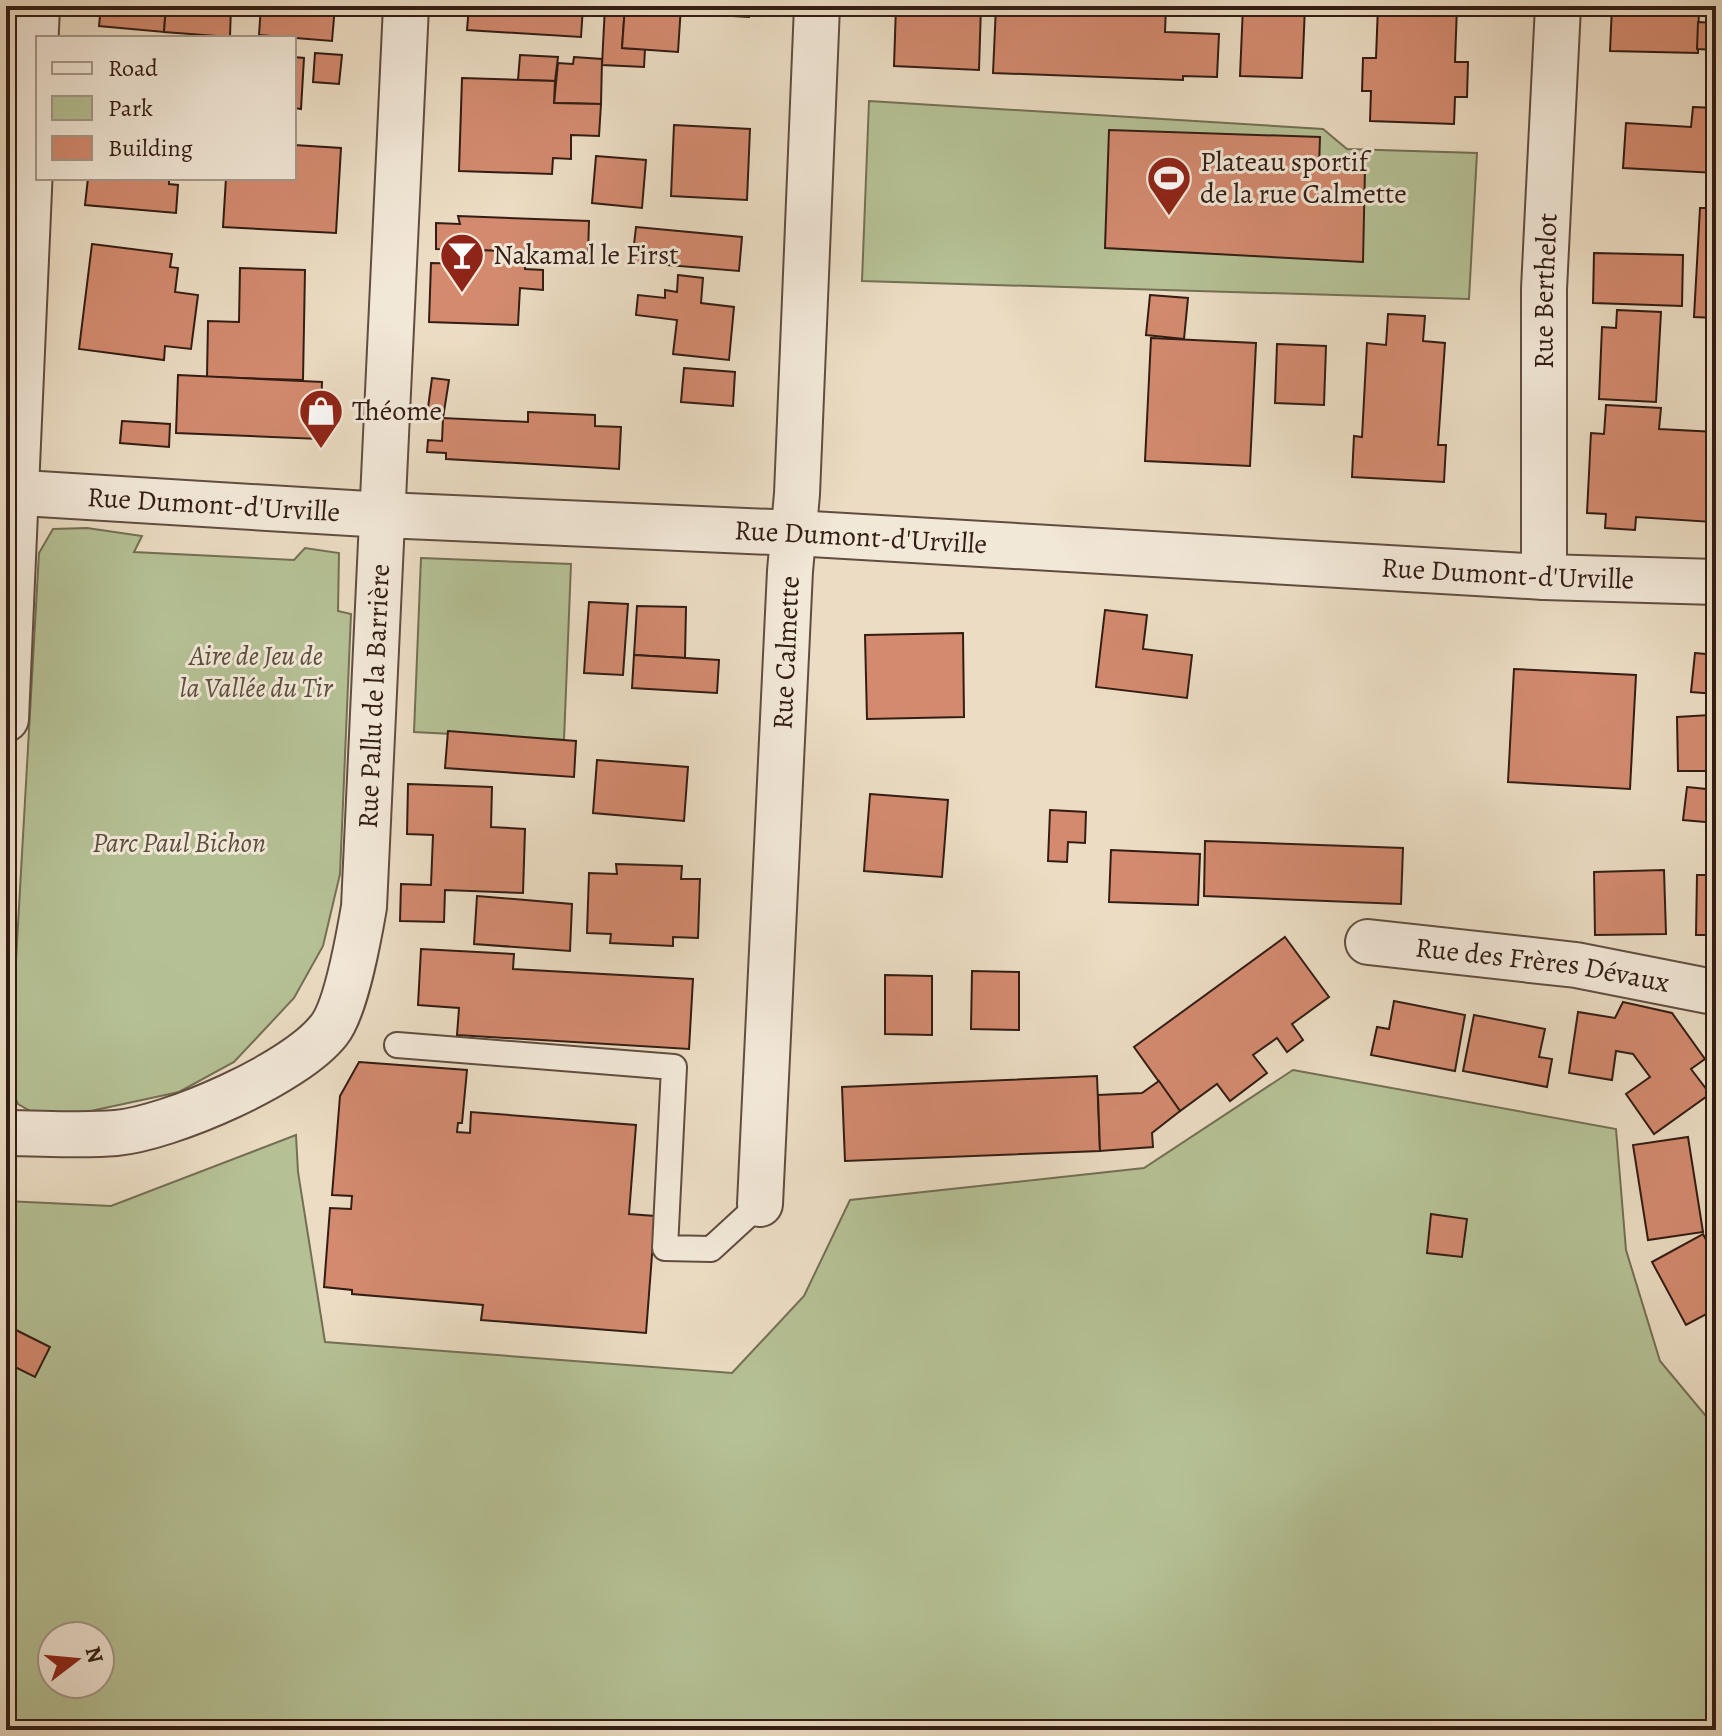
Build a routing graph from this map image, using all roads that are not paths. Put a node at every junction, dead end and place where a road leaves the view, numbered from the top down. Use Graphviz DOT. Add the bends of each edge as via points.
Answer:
graph roads {
  1 [pos="37,6"];
  2 [pos="406,6"];
  3 [pos="817,6"];
  4 [pos="1558,6"];
  5 [pos="10,492"];
  6 [pos="384,515"];
  7 [pos="794,533"];
  8 [pos="1544,577"];
  9 [pos="1716,582"];
  10 [pos="6,719"];
  11 [pos="1368,942"];
  12 [pos="1716,990"];
  13 [pos="397,1045"];
  14 [pos="6,1133"];
  15 [pos="760,1204"];
  1 -- 5 [label="street"];
  2 -- 6 [label="street, Rue Pallu de la Barrière"];
  3 -- 7 [label="street, Rue Calmette"];
  4 -- 8 [label="street, Rue Berthelot" via="1544,289"];
  5 -- 6 [label="street, Rue Dumont-d'Urville"];
  5 -- 10 [label="street"];
  6 -- 7 [label="street, Rue Dumont-d'Urville"];
  6 -- 14 [label="street, Rue Pallu de la Barrière" via="364,907 353,965 330,1030 285,1066 203,1109 119,1133"];
  7 -- 8 [label="street, Rue Dumont-d'Urville"];
  7 -- 15 [label="street, Rue Calmette"];
  8 -- 9 [label="street, Rue Dumont-d'Urville"];
  11 -- 12 [label="street, Rue des Frères Dévaux" via="1576,965"];
  13 -- 15 [label="lane" via="674,1067 665,1248 711,1249"];
}
